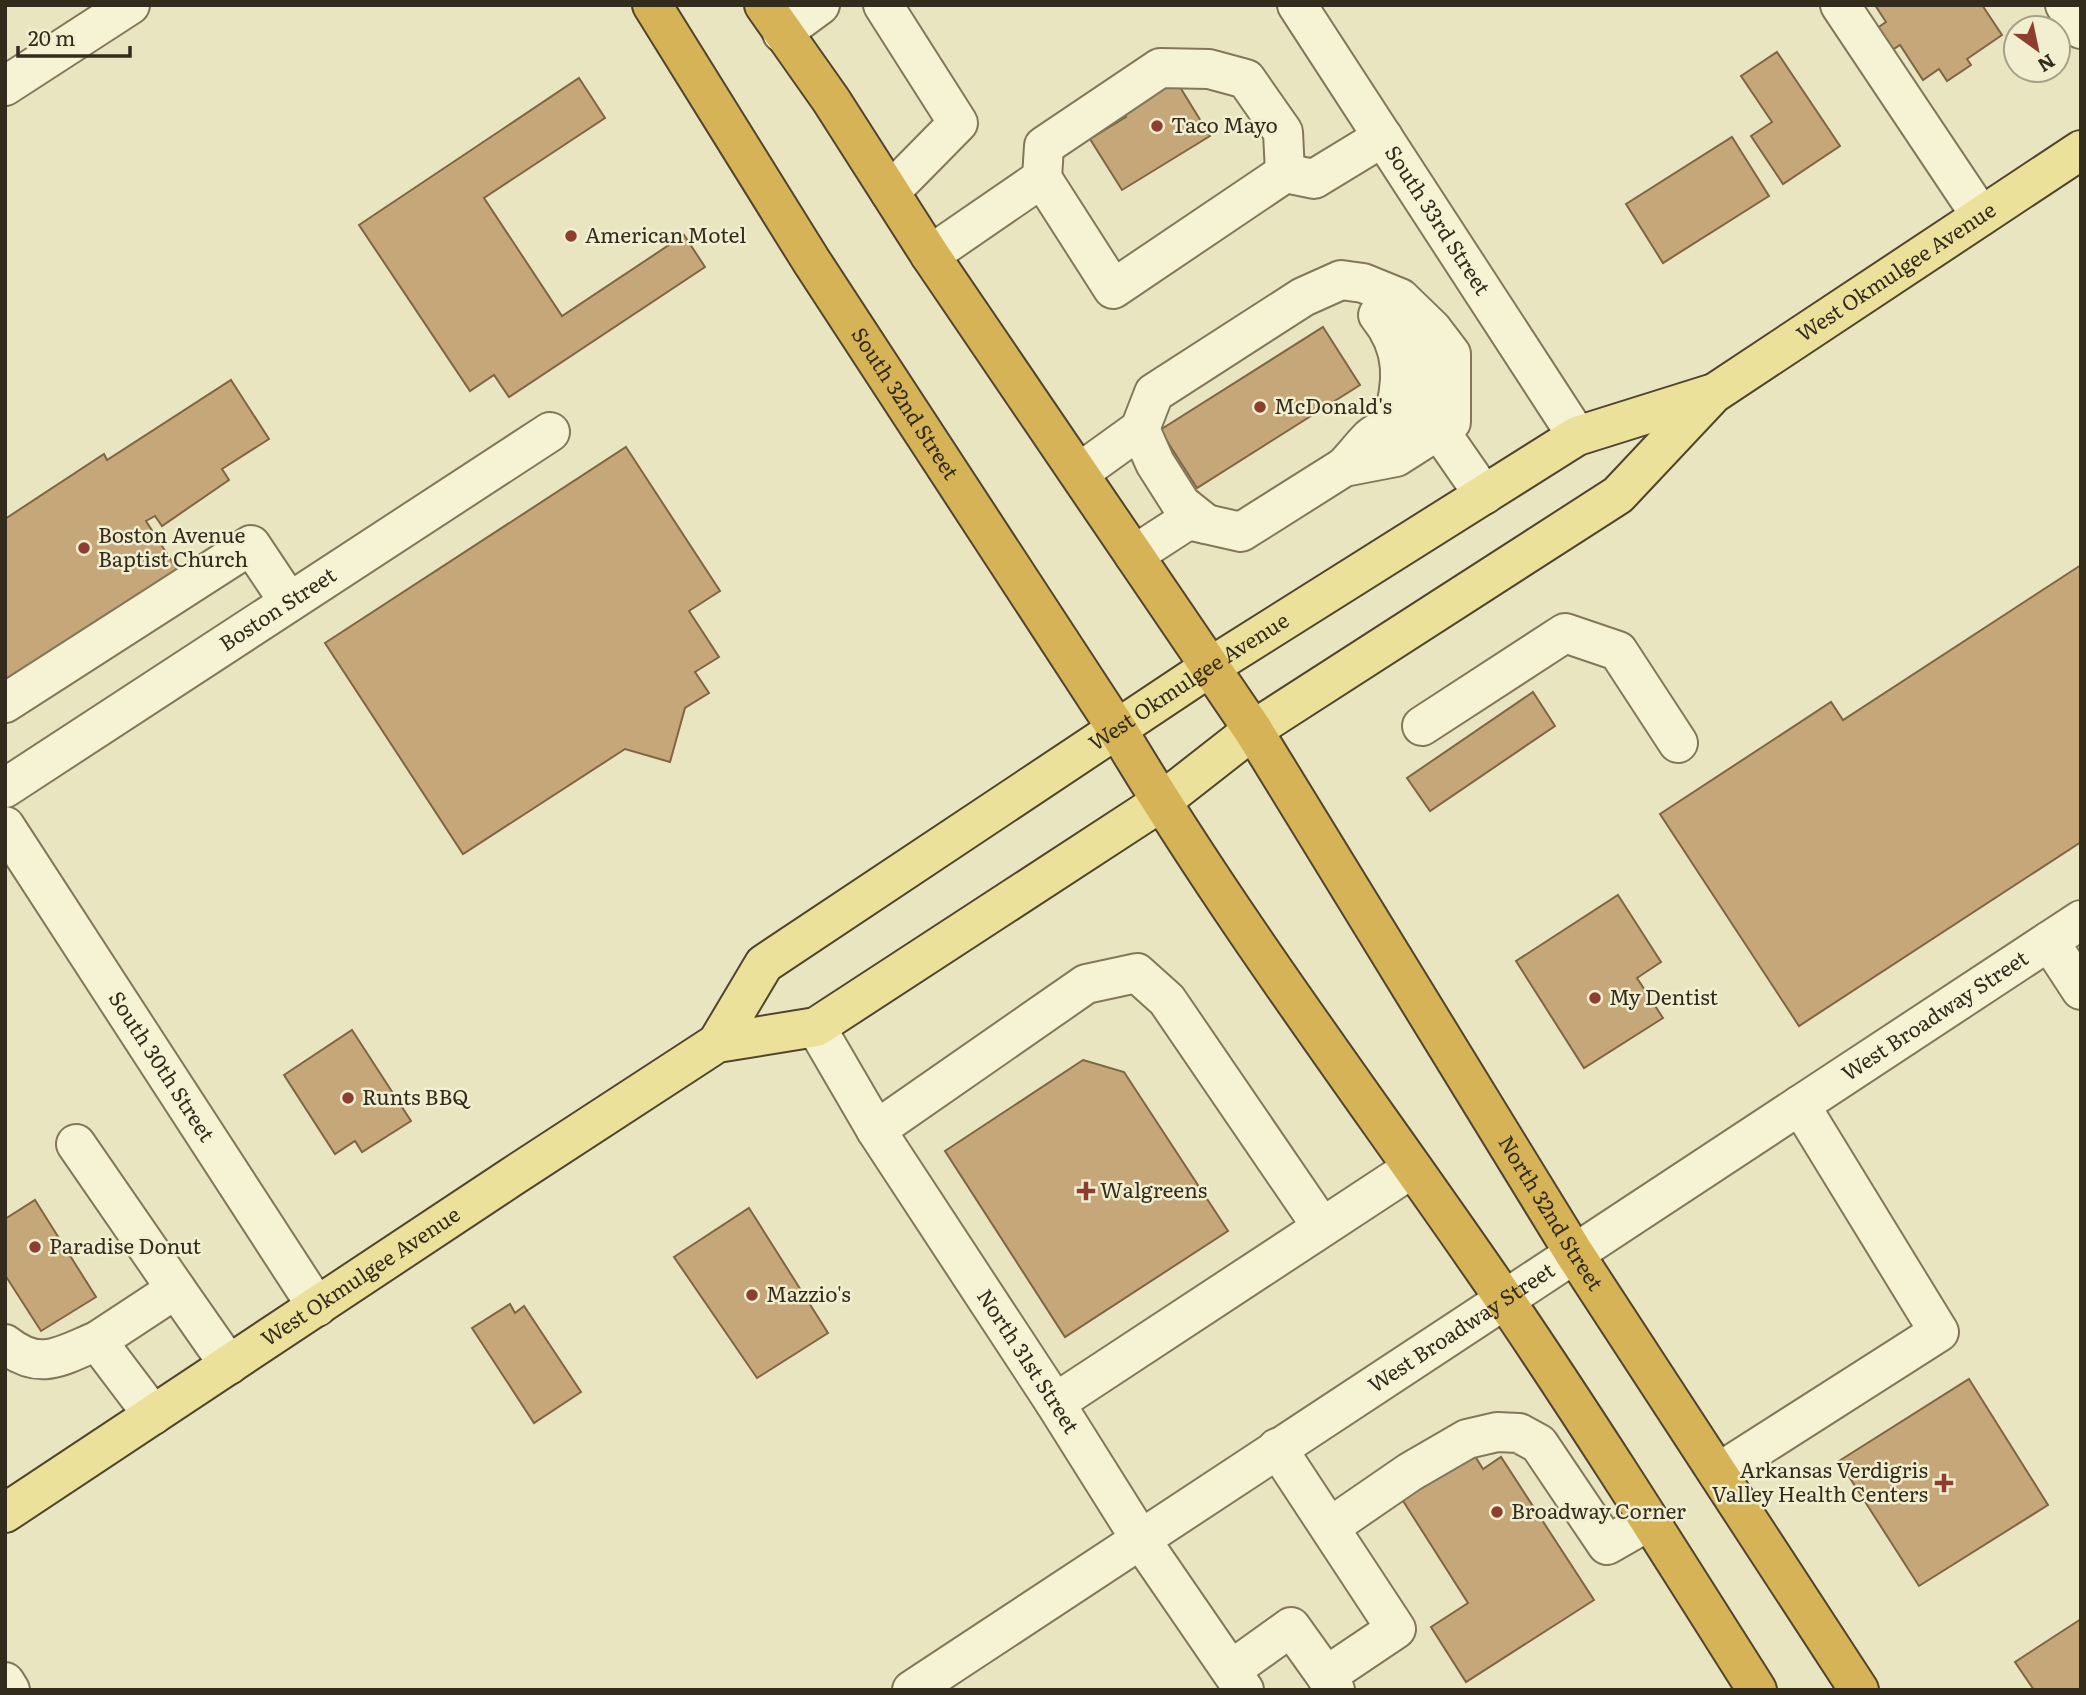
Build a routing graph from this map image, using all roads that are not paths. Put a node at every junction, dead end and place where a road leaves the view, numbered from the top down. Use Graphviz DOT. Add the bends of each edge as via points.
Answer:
graph roads {
  1 [pos="130,5"];
  2 [pos="652,5"];
  3 [pos="820,5"];
  4 [pos="883,5"];
  5 [pos="1840,5"];
  6 [pos="2065,5"];
  7 [pos="1298,6"];
  8 [pos="773,19"];
  9 [pos="2081,29"];
  10 [pos="5,86"];
  11 [pos="1383,137"];
  12 [pos="2081,150"];
  13 [pos="1286,173"];
  14 [pos="1042,178"];
  15 [pos="890,192"];
  16 [pos="1981,216"];
  17 [pos="930,256"];
  18 [pos="1713,394"];
  19 [pos="1140,428"];
  20 [pos="1439,430"];
  21 [pos="550,432"];
  22 [pos="1577,436"];
  23 [pos="1344,467"];
  24 [pos="1079,473"];
  25 [pos="1484,495"];
  26 [pos="1206,524"];
  27 [pos="1134,555"];
  28 [pos="289,602"];
  29 [pos="1210,667"];
  30 [pos="5,703"];
  31 [pos="1422,726"];
  32 [pos="1117,729"];
  33 [pos="1253,730"];
  34 [pos="1678,743"];
  35 [pos="5,788"];
  36 [pos="1161,802"];
  37 [pos="5,826"];
  38 [pos="2081,920"];
  39 [pos="2049,941"];
  40 [pos="2081,990"];
  41 [pos="816,1027"];
  42 [pos="717,1043"];
  43 [pos="1800,1105"];
  44 [pos="876,1130"];
  45 [pos="76,1144"];
  46 [pos="1411,1169"];
  47 [pos="1322,1227"];
  48 [pos="1574,1254"];
  49 [pos="176,1289"];
  50 [pos="1505,1301"];
  51 [pos="317,1307"];
  52 [pos="97,1341"];
  53 [pos="5,1344"];
  54 [pos="229,1365"];
  55 [pos="1055,1403"];
  56 [pos="153,1415"];
  57 [pos="1277,1448"];
  58 [pos="1717,1473"];
  59 [pos="5,1513"];
  60 [pos="1649,1521"];
  61 [pos="1330,1527"];
  62 [pos="1141,1541"];
  63 [pos="1238,1680"];
  64 [pos="5,1682"];
  65 [pos="1331,1683"];
  66 [pos="10,1690"];
  67 [pos="912,1690"];
  68 [pos="1756,1690"];
  69 [pos="1858,1690"];
  1 -- 10 [label="street"];
  2 -- 32 [label="highway, South 32nd Street" via="812,262"];
  3 -- 8 [label="street"];
  4 -- 15 [label="street" via="958,123"];
  5 -- 16 [label="street"];
  6 -- 9 [label="street"];
  7 -- 11 [label="street, South 33rd Street"];
  8 -- 15 [label="highway"];
  11 -- 13 [label="street" via="1314,179"];
  11 -- 22 [label="street, South 33rd Street"];
  12 -- 16 [label="main road, West Okmulgee Avenue"];
  13 -- 14 [label="street" via="1113,289"];
  13 -- 14 [label="street" via="1283,132 1247,79 1209,69 1160,68 1044,146"];
  14 -- 17 [label="street"];
  15 -- 17 [label="highway"];
  16 -- 18 [label="main road, West Okmulgee Avenue"];
  17 -- 24 [label="highway"];
  18 -- 22 [label="main road, West Okmulgee Avenue"];
  18 -- 33 [label="main road, West Okmulgee Avenue" via="1618,495"];
  19 -- 20 [label="street" via="1154,393 1303,297 1341,280 1363,283 1400,298 1451,354 1451,422"];
  19 -- 23 [label="street" via="1324,314 1344,307 1364,308 1403,328 1428,354 1432,373 1428,390 1412,412 1371,436"];
  19 -- 24 [label="street"];
  19 -- 26 [label="street" via="1181,504"];
  20 -- 23 [label="street" via="1396,457"];
  20 -- 25 [label="street"];
  21 -- 28 [label="street, Boston Street"];
  22 -- 25 [label="main road, West Okmulgee Avenue"];
  23 -- 26 [label="street" via="1241,531"];
  24 -- 27 [label="highway"];
  25 -- 29 [label="main road, West Okmulgee Avenue"];
  26 -- 27 [label="street" via="1188,520"];
  27 -- 29 [label="highway"];
  28 -- 30 [label="street" via="251,545"];
  28 -- 35 [label="street, Boston Street"];
  29 -- 32 [label="main road, West Okmulgee Avenue"];
  29 -- 33 [label="highway"];
  31 -- 34 [label="street" via="1565,632 1618,652"];
  32 -- 36 [label="highway, South 32nd Street"];
  32 -- 42 [label="main road, West Okmulgee Avenue" via="764,964"];
  33 -- 36 [label="main road, West Okmulgee Avenue"];
  33 -- 48 [label="highway, North 32nd Street"];
  36 -- 41 [label="main road, West Okmulgee Avenue"];
  36 -- 46 [label="highway"];
  37 -- 51 [label="street, South 30th Street"];
  38 -- 39 [label="street, West Broadway Street"];
  39 -- 40 [label="street"];
  39 -- 43 [label="street, West Broadway Street"];
  41 -- 42 [label="main road, West Okmulgee Avenue"];
  41 -- 44 [label="street, North 31st Street"];
  42 -- 51 [label="main road, West Okmulgee Avenue"];
  43 -- 48 [label="street, West Broadway Street"];
  43 -- 58 [label="street" via="1939,1332"];
  44 -- 47 [label="street" via="1086,984 1137,973 1167,1000"];
  44 -- 55 [label="street, North 31st Street"];
  45 -- 49 [label="street"];
  46 -- 47 [label="street"];
  46 -- 50 [label="highway"];
  47 -- 55 [label="street"];
  48 -- 50 [label="street, West Broadway Street"];
  48 -- 58 [label="highway, North 32nd Street"];
  49 -- 52 [label="street"];
  49 -- 54 [label="street"];
  50 -- 57 [label="street, West Broadway Street"];
  50 -- 60 [label="highway"];
  51 -- 54 [label="main road, West Okmulgee Avenue"];
  52 -- 53 [label="street" via="51,1360 19,1355"];
  52 -- 56 [label="street"];
  54 -- 56 [label="main road, West Okmulgee Avenue"];
  55 -- 62 [label="street, North 31st Street"];
  56 -- 59 [label="main road, West Okmulgee Avenue"];
  57 -- 61 [label="street"];
  57 -- 62 [label="street, West Broadway Street"];
  58 -- 69 [label="highway, North 32nd Street"];
  60 -- 61 [label="street" via="1608,1545 1538,1444 1519,1433 1497,1432 1456,1445"];
  60 -- 68 [label="highway"];
  61 -- 65 [label="street" via="1396,1629"];
  62 -- 63 [label="street, North 31st Street"];
  62 -- 67 [label="street, West Broadway Street"];
  63 -- 65 [label="street" via="1291,1627"];
  64 -- 66 [label="street"];
}
